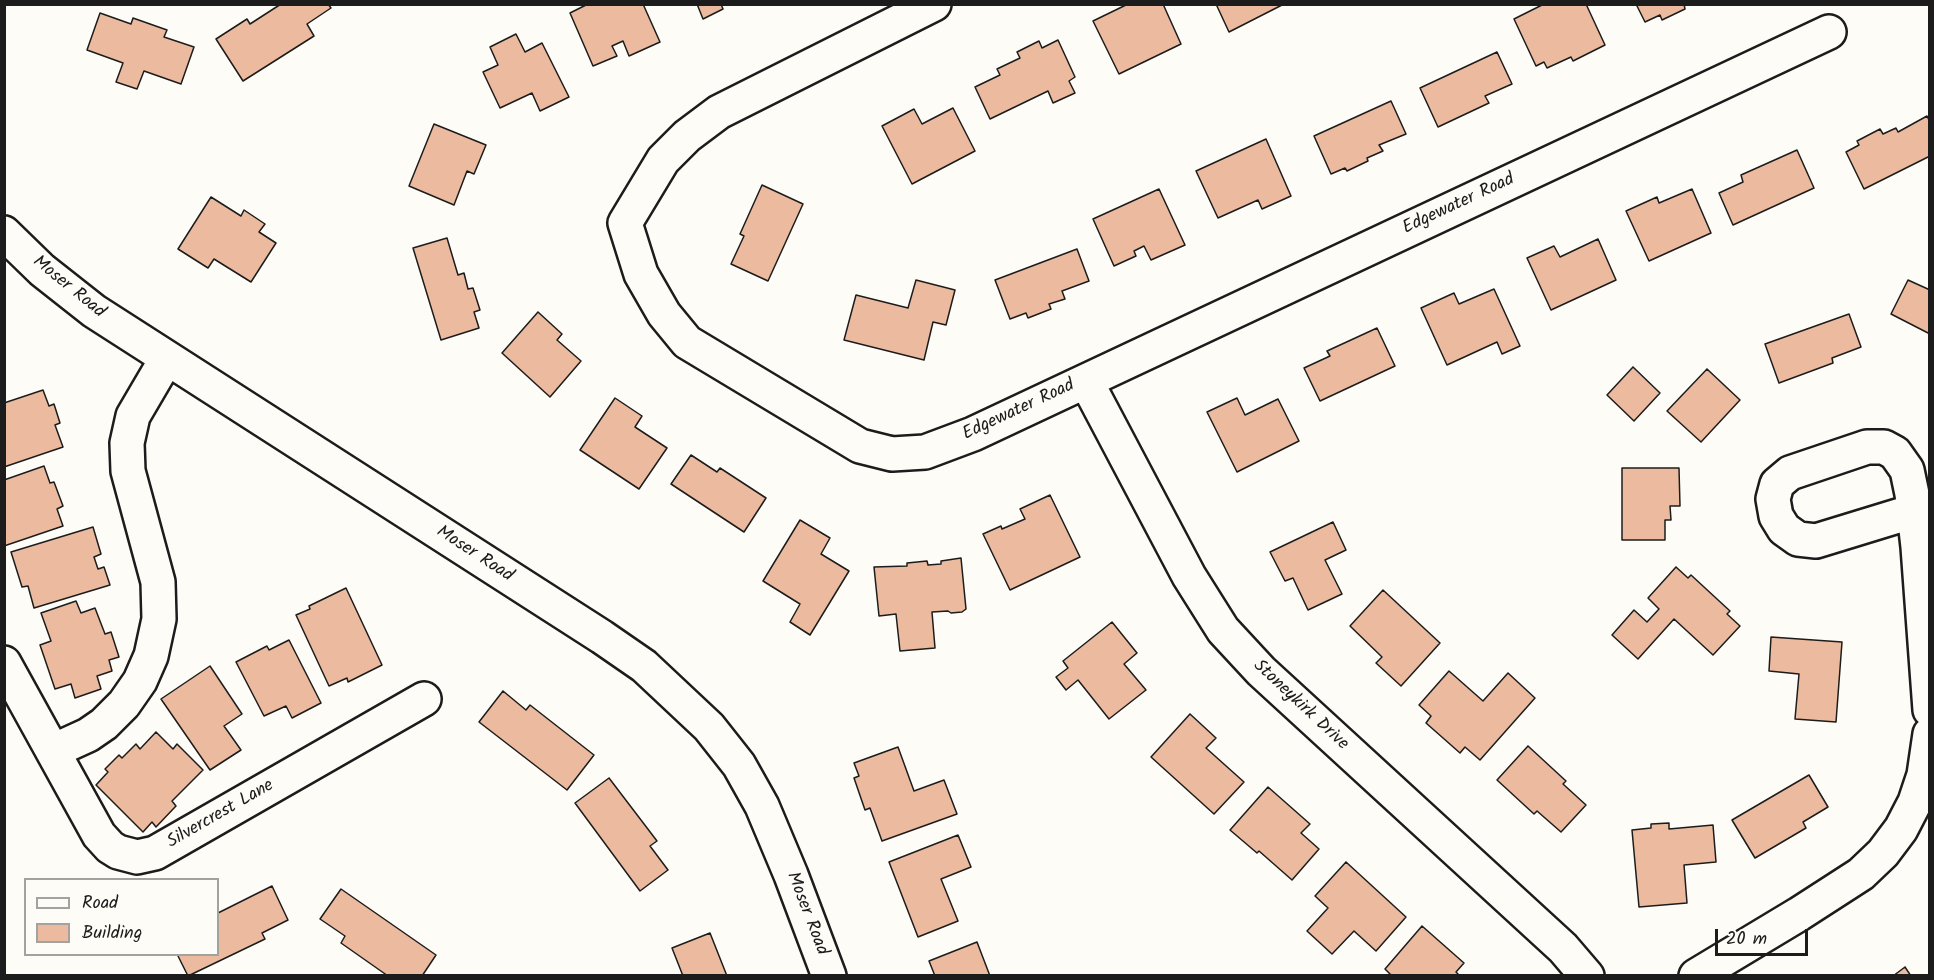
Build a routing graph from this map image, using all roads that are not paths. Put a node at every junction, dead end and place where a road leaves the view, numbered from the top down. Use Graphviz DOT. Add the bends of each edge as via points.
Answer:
graph roads {
  1 [pos="934,4"];
  2 [pos="1829,32"];
  3 [pos="4,233"];
  4 [pos="167,358"];
  5 [pos="1086,381"];
  6 [pos="1914,511"];
  7 [pos="4,663"];
  8 [pos="424,699"];
  9 [pos="1929,710"];
  10 [pos="1929,734"];
  11 [pos="53,752"];
  12 [pos="829,975"];
  13 [pos="1587,975"];
  14 [pos="1696,975"];
  1 -- 5 [label="street, Edgewater Road" via="719,112 687,136 663,160 625,223 641,274 664,314 687,342 860,446 892,454 925,452 973,434"];
  2 -- 5 [label="street, Edgewater Road"];
  3 -- 4 [label="street, Moser Road" via="42,270 94,311"];
  4 -- 11 [label="street" via="133,416 127,443 128,471 158,582 159,620 151,656 140,681 104,724"];
  4 -- 12 [label="street, Moser Road" via="644,666 709,727 739,765 762,806"];
  5 -- 13 [label="street, Stoneykirk Drive" via="1189,576 1223,630 1261,671 1563,948"];
  6 -- 9 [label="street"];
  7 -- 11 [label="street, Silvercrest Lane"];
  8 -- 11 [label="street, Silvercrest Lane" via="155,853 136,857 118,852 99,835"];
  10 -- 14 [label="street" via="1924,775 1915,802 1883,853 1854,879"];
}
